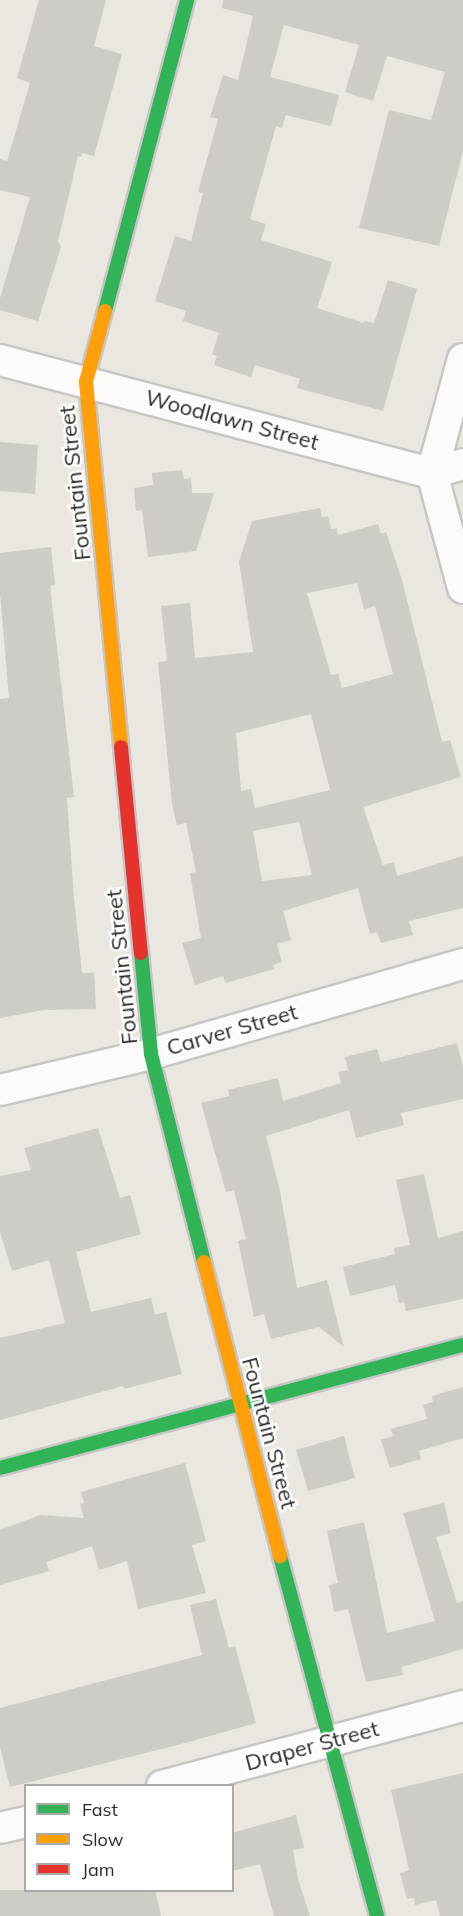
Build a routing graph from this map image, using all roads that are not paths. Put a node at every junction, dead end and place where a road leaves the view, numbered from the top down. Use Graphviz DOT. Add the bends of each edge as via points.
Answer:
graph roads {
  1 [pos="187,0"];
  2 [pos="463,359"];
  3 [pos="0,360"];
  4 [pos="86,382"];
  5 [pos="463,464"];
  6 [pos="432,473"];
  7 [pos="463,588"];
  8 [pos="463,963"];
  9 [pos="151,1054"];
  10 [pos="0,1090"];
  11 [pos="463,1345"];
  12 [pos="240,1405"];
  13 [pos="0,1468"];
  14 [pos="463,1706"];
  15 [pos="329,1741"];
  16 [pos="166,1784"];
  17 [pos="24,1822"];
  18 [pos="0,1828"];
  19 [pos="377,1916"];
  1 -- 4 [label="street, Fountain Street"];
  2 -- 6 [label="street"];
  3 -- 4 [label="street, Woodlawn Street"];
  4 -- 6 [label="street, Woodlawn Street"];
  4 -- 9 [label="street, Fountain Street"];
  5 -- 6 [label="street"];
  6 -- 7 [label="street"];
  8 -- 9 [label="street, Carver Street"];
  9 -- 10 [label="street, Carver Street"];
  9 -- 12 [label="street, Fountain Street"];
  11 -- 12 [label="street"];
  12 -- 13 [label="street"];
  12 -- 15 [label="street, Fountain Street"];
  14 -- 15 [label="street, Draper Street"];
  15 -- 16 [label="street, Draper Street"];
  15 -- 19 [label="street, Fountain Street"];
  17 -- 18 [label="street"];
}
